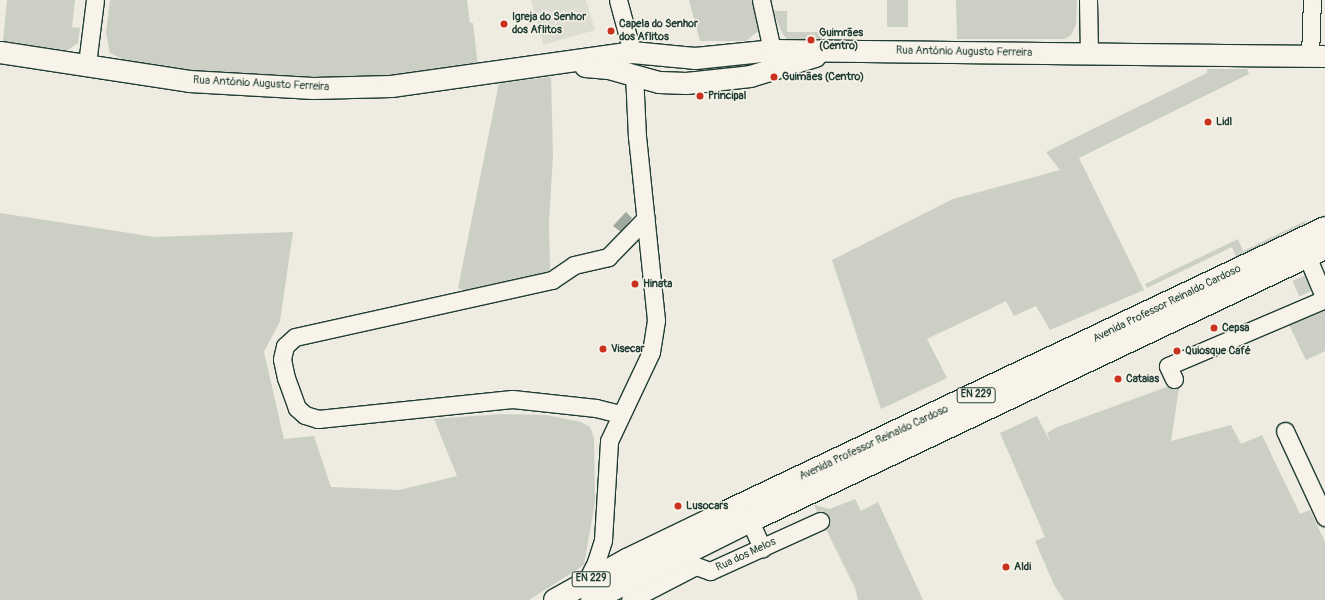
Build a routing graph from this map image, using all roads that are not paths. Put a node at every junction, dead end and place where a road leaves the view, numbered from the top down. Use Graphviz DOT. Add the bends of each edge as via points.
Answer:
graph roads {
  1 [pos="95,0"];
  2 [pos="618,0"];
  3 [pos="761,0"];
  4 [pos="1088,0"];
  5 [pos="1312,0"];
  6 [pos="0,52"];
  7 [pos="637,52"];
  8 [pos="1089,54"];
  9 [pos="1318,56"];
  10 [pos="773,59"];
  11 [pos="87,64"];
  12 [pos="523,67"];
  13 [pos="634,74"];
  14 [pos="646,218"];
  15 [pos="1325,228"];
  16 [pos="1316,252"];
  17 [pos="1174,379"];
  18 [pos="620,414"];
  19 [pos="1285,431"];
  20 [pos="1325,517"];
  21 [pos="750,521"];
  22 [pos="820,521"];
  23 [pos="762,548"];
  24 [pos="589,591"];
  25 [pos="555,600"];
  26 [pos="630,600"];
  1 -- 11 [label="street"];
  2 -- 7 [label="street"];
  3 -- 10 [label="street"];
  4 -- 8 [label="street"];
  5 -- 9 [label="street"];
  6 -- 11 [label="street, Rua António Augusto Ferreira"];
  7 -- 10 [label="street, Rua António Augusto Ferreira" via="695,58"];
  7 -- 12 [label="street, Rua António Augusto Ferreira"];
  7 -- 13 [label="street" via="631,59 630,68"];
  8 -- 9 [label="street, Rua António Augusto Ferreira"];
  8 -- 10 [label="street, Rua António Augusto Ferreira" via="839,50"];
  10 -- 13 [label="street, Rua António Augusto Ferreira" via="750,76 686,83 659,82"];
  11 -- 12 [label="street, Rua António Augusto Ferreira" via="189,81 313,88 391,86"];
  12 -- 13 [label="street, Rua António Augusto Ferreira" via="608,68"];
  13 -- 14 [label="street" via="637,137"];
  14 -- 18 [label="street" via="656,320 654,336 642,374"];
  14 -- 18 [label="street" via="608,257 574,265 552,280 295,337 285,346 282,359 297,408 304,415 318,419 512,399 596,408"];
  15 -- 24 [label="main road, Avenida Professor Reinaldo Cardoso / EN 229" via="722,514"];
  16 -- 17 [label="street" via="1325,299 1168,366"];
  16 -- 21 [label="main road, Avenida Professor Reinaldo Cardoso / EN 229"];
  18 -- 24 [label="street" via="609,441 603,540"];
  19 -- 20 [label="street"];
  21 -- 23 [label="street"];
  21 -- 24 [label="main road, Avenida Professor Reinaldo Cardoso / EN 229"];
  22 -- 23 [label="street, Rua dos Melos"];
  23 -- 26 [label="street, Rua dos Melos" via="710,572 696,566"];
  24 -- 25 [label="main road, Avenida Professor Reinaldo Cardoso / EN 229"];
}
